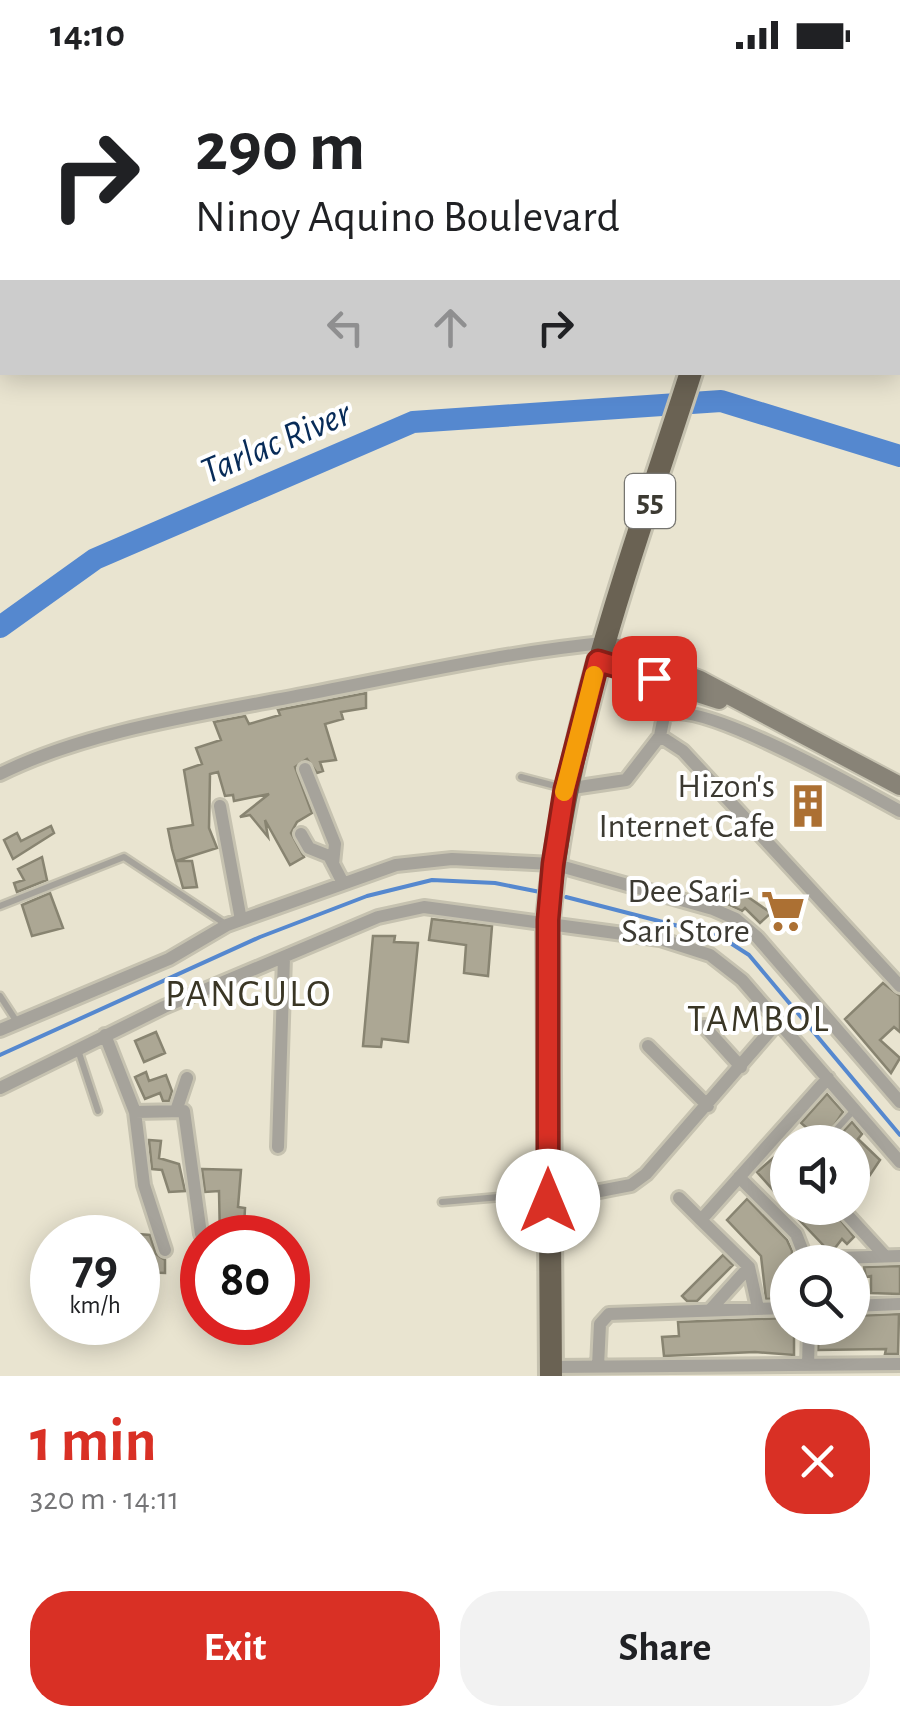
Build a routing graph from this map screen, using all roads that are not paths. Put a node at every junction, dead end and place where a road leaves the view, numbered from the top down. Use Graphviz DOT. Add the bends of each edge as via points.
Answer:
graph roads {
  1 [pos="691,375"];
  2 [pos="603,645"];
  3 [pos="660,736"];
  4 [pos="305,770"];
  5 [pos="0,774"];
  6 [pos="521,777"];
  7 [pos="900,786"];
  8 [pos="565,789"];
  9 [pos="220,806"];
  10 [pos="900,811"];
  11 [pos="301,834"];
  12 [pos="334,864"];
  13 [pos="553,864"];
  14 [pos="342,881"];
  15 [pos="0,906"];
  16 [pos="548,920"];
  17 [pos="234,922"];
  18 [pos="284,957"];
  19 [pos="900,986"];
  20 [pos="0,996"];
  21 [pos="777,1022"];
  22 [pos="17,1023"];
  23 [pos="704,1026"];
  24 [pos="0,1030"];
  25 [pos="105,1035"];
  26 [pos="648,1046"];
  27 [pos="78,1049"];
  28 [pos="741,1067"];
  29 [pos="186,1078"];
  30 [pos="828,1078"];
  31 [pos="0,1088"];
  32 [pos="900,1102"];
  33 [pos="708,1106"];
  34 [pos="177,1108"];
  35 [pos="855,1109"];
  36 [pos="98,1111"];
  37 [pos="135,1112"];
  38 [pos="788,1125"];
  39 [pos="840,1125"];
  40 [pos="770,1146"];
  41 [pos="278,1147"];
  42 [pos="900,1162"];
  43 [pos="740,1178"];
  44 [pos="548,1197"];
  45 [pos="679,1198"];
  46 [pos="442,1202"];
  47 [pos="198,1215"];
  48 [pos="701,1220"];
  49 [pos="859,1225"];
  50 [pos="800,1245"];
  51 [pos="165,1250"];
  52 [pos="893,1256"];
  53 [pos="749,1267"];
  54 [pos="900,1304"];
  55 [pos="870,1305"];
  56 [pos="758,1308"];
  57 [pos="770,1308"];
  58 [pos="711,1310"];
  59 [pos="809,1345"];
  60 [pos="900,1364"];
  61 [pos="808,1365"];
  62 [pos="598,1366"];
  63 [pos="551,1371"];
  1 -- 2 [label="highway, 55"];
  2 -- 5 [label="street" via="541,649 218,712 39,755"];
  2 -- 7 [label="main road" via="749,706"];
  2 -- 8 [label="highway, 55"];
  3 -- 8 [label="street" via="626,780"];
  3 -- 10 [label="street" via="664,716 696,713"];
  3 -- 19 [label="street" via="683,751"];
  4 -- 12 [label="street" via="335,844"];
  6 -- 8 [label="lane"];
  8 -- 13 [label="highway, 55"];
  9 -- 17 [label="street"];
  11 -- 12 [label="street"];
  12 -- 14 [label="street"];
  13 -- 14 [label="street" via="452,859 396,865"];
  13 -- 16 [label="highway, 55"];
  13 -- 32 [label="street" via="736,920"];
  14 -- 17 [label="street"];
  15 -- 17 [label="lane" via="124,857"];
  16 -- 18 [label="street" via="424,906 378,917"];
  16 -- 21 [label="street" via="660,938 710,956 742,980"];
  16 -- 44 [label="highway, 55"];
  17 -- 22 [label="street" via="168,959"];
  18 -- 25 [label="street"];
  18 -- 41 [label="street"];
  20 -- 22 [label="lane"];
  21 -- 28 [label="street"];
  21 -- 30 [label="street"];
  22 -- 24 [label="street"];
  23 -- 28 [label="street"];
  25 -- 27 [label="street"];
  25 -- 37 [label="street"];
  26 -- 33 [label="street"];
  27 -- 31 [label="street"];
  27 -- 36 [label="lane"];
  28 -- 33 [label="street"];
  29 -- 34 [label="street"];
  30 -- 35 [label="street"];
  30 -- 38 [label="street"];
  33 -- 44 [label="street" via="660,1162 631,1184"];
  34 -- 37 [label="street"];
  34 -- 47 [label="street" via="184,1111"];
  35 -- 39 [label="lane"];
  35 -- 42 [label="street"];
  37 -- 51 [label="street" via="144,1185"];
  40 -- 43 [label="street"];
  43 -- 48 [label="street"];
  43 -- 50 [label="street"];
  44 -- 46 [label="lane"];
  44 -- 63 [label="highway, 55"];
  45 -- 48 [label="street"];
  48 -- 53 [label="street"];
  49 -- 52 [label="street"];
  53 -- 56 [label="street"];
  53 -- 58 [label="street"];
  54 -- 55 [label="street"];
  56 -- 57 [label="street"];
  56 -- 58 [label="street"];
  58 -- 62 [label="street" via="609,1314 600,1324"];
  59 -- 61 [label="street"];
  60 -- 61 [label="street"];
  61 -- 62 [label="street"];
  62 -- 63 [label="street"];
}
